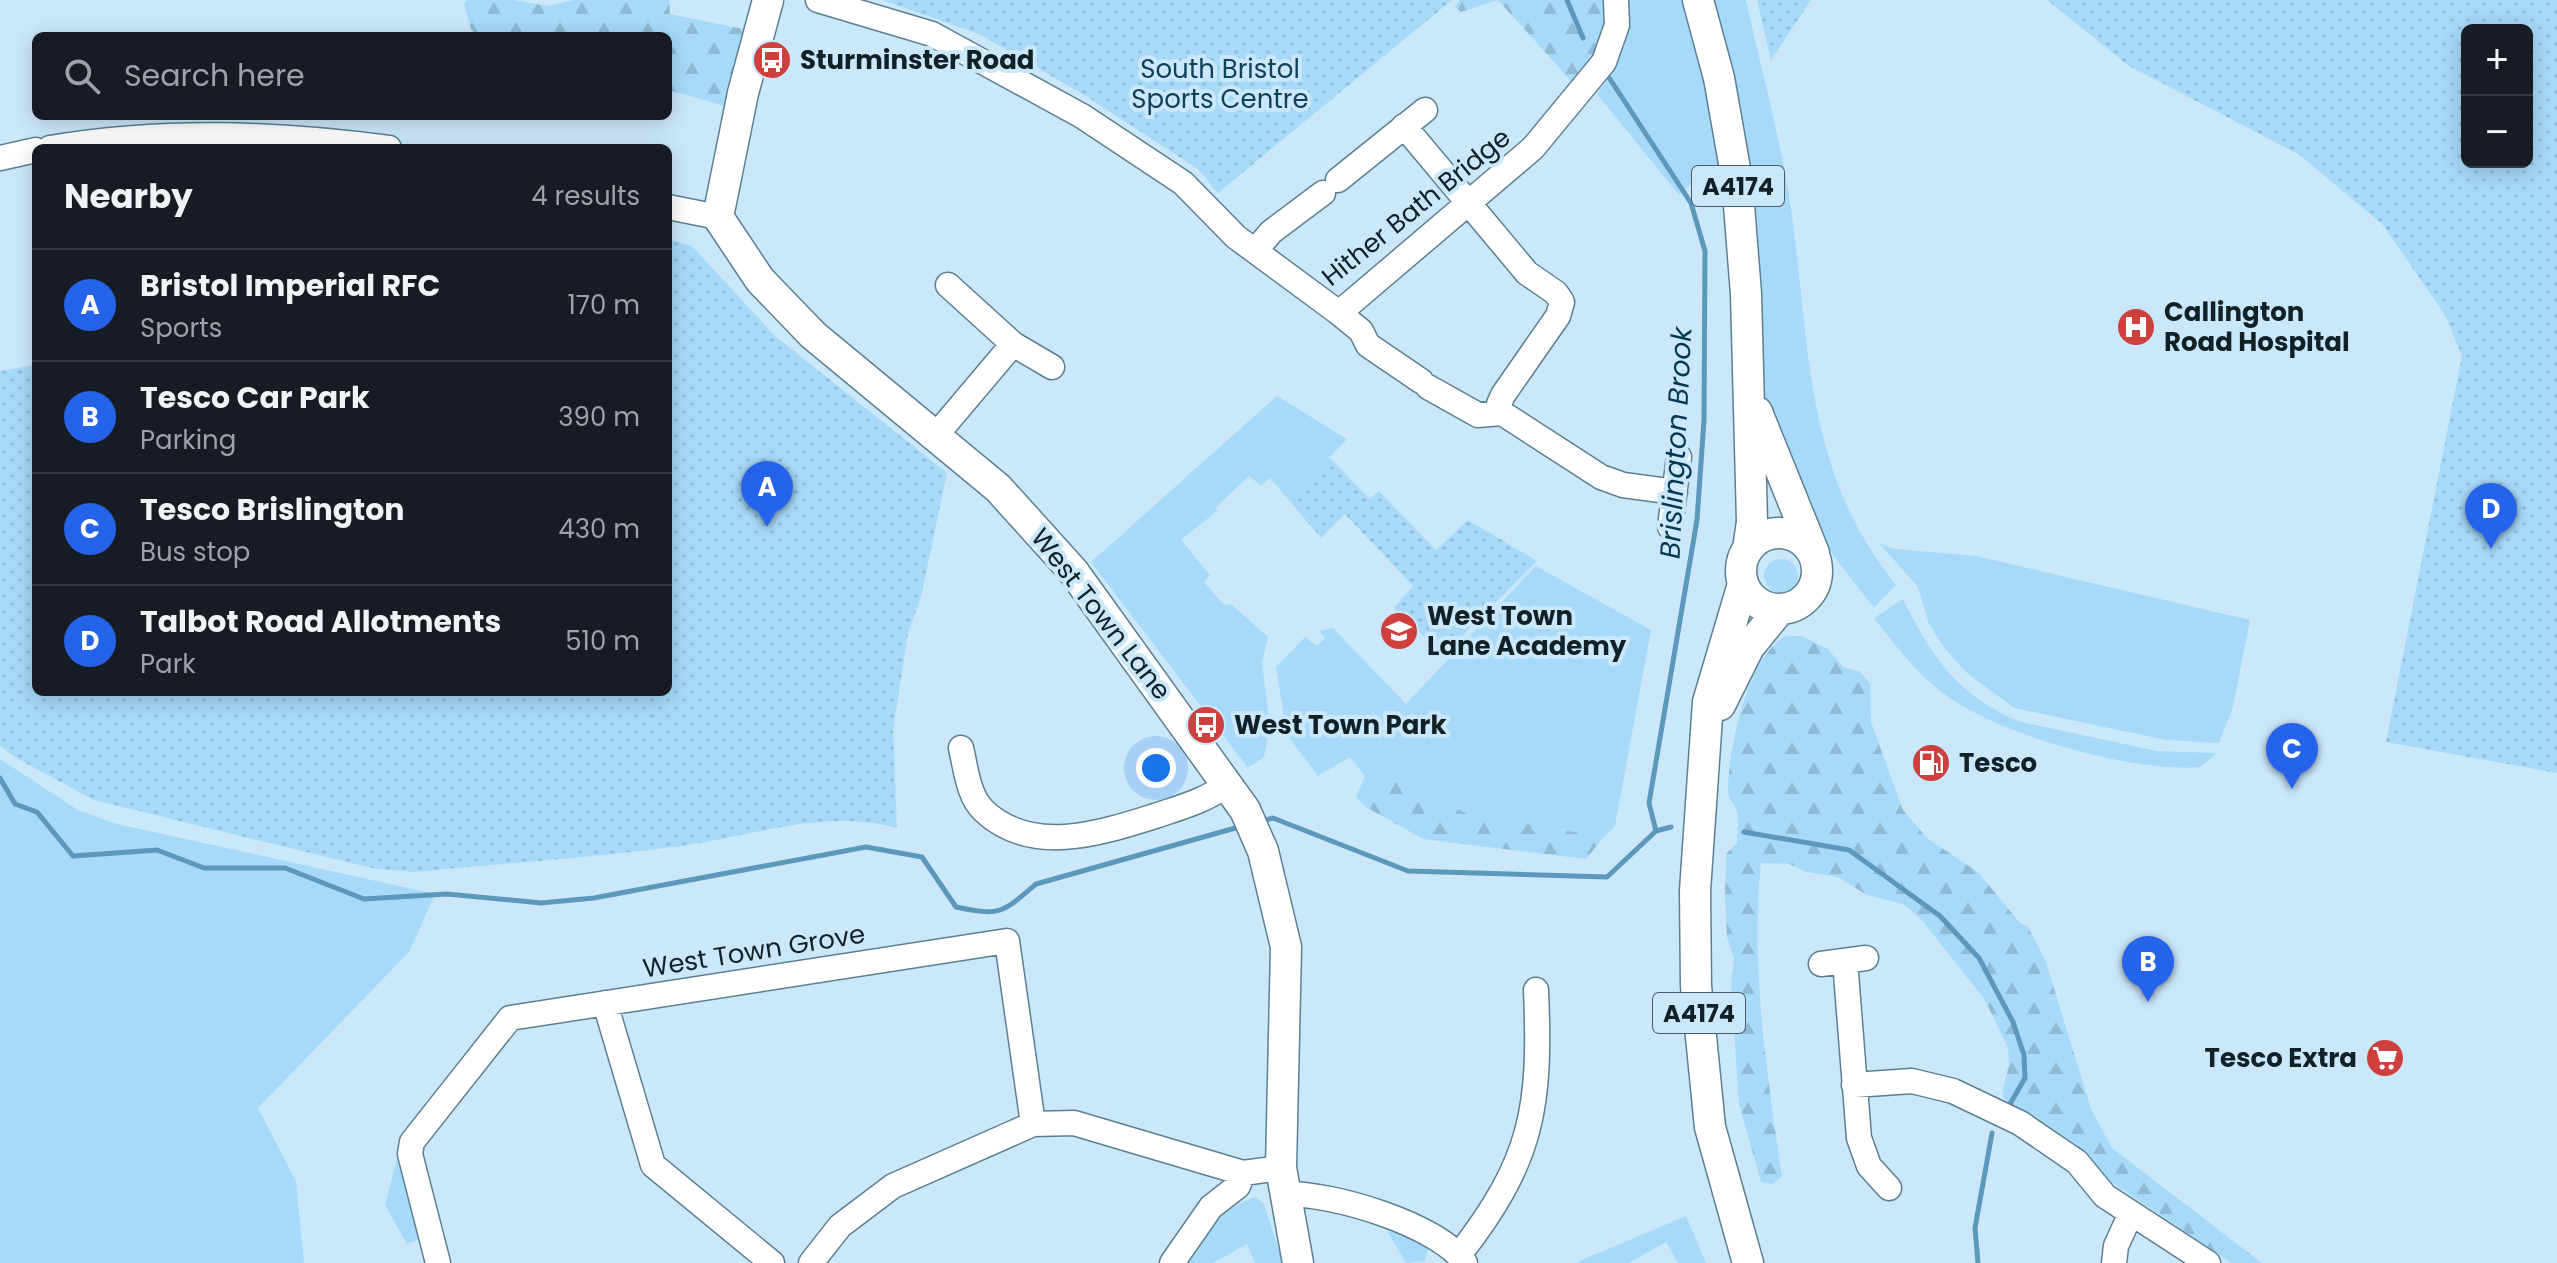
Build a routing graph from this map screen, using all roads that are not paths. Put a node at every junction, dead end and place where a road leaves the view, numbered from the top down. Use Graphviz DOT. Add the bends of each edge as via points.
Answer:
graph roads {
  1 [pos="768,0"];
  2 [pos="818,0"];
  3 [pos="1616,0"];
  4 [pos="1698,0"];
  5 [pos="1425,110"];
  6 [pos="1404,126"];
  7 [pos="95,144"];
  8 [pos="354,144"];
  9 [pos="32,151"];
  10 [pos="0,158"];
  11 [pos="1468,205"];
  12 [pos="672,208"];
  13 [pos="718,217"];
  14 [pos="1255,251"];
  15 [pos="948,285"];
  16 [pos="1339,313"];
  17 [pos="1013,344"];
  18 [pos="1052,367"];
  19 [pos="1747,376"];
  20 [pos="1502,413"];
  21 [pos="937,434"];
  22 [pos="1679,457"];
  23 [pos="1675,492"];
  24 [pos="1670,527"];
  25 [pos="1748,549"];
  26 [pos="1814,554"];
  27 [pos="1743,584"];
  28 [pos="1780,609"];
  29 [pos="961,748"];
  30 [pos="1705,757"];
  31 [pos="1228,784"];
  32 [pos="1844,961"];
  33 [pos="1536,990"];
  34 [pos="605,1003"];
  35 [pos="1854,1085"];
  36 [pos="1033,1124"];
  37 [pos="1243,1173"];
  38 [pos="1283,1181"];
  39 [pos="1889,1188"];
  40 [pos="2131,1213"];
  41 [pos="1462,1259"];
  42 [pos="438,1263"];
  43 [pos="772,1263"];
  44 [pos="811,1263"];
  45 [pos="1172,1263"];
  46 [pos="1298,1263"];
  47 [pos="1748,1263"];
  48 [pos="2114,1263"];
  49 [pos="2208,1263"];
  1 -- 13 [label="main road" via="733,134"];
  2 -- 14 [label="street, Hither Bath Bridge" via="932,34 1082,116 1183,183"];
  3 -- 11 [label="street, Hither Bath Bridge" via="1617,25 1604,62 1533,148"];
  4 -- 19 [label="main road, A4174" via="1719,78 1737,180"];
  5 -- 6 [label="street"];
  6 -- 11 [label="street"];
  6 -- 14 [label="street" via="1271,232"];
  7 -- 8 [label="street" via="182,134 257,133"];
  9 -- 10 [label="street"];
  11 -- 16 [label="street, Hither Bath Bridge"];
  11 -- 20 [label="street" via="1527,273 1562,302 1558,316 1503,395"];
  12 -- 13 [label="street"];
  13 -- 21 [label="main road, West Town Lane" via="760,280 813,335"];
  14 -- 16 [label="street, Hither Bath Bridge"];
  15 -- 17 [label="street"];
  16 -- 20 [label="street" via="1361,331 1368,345 1425,384 1478,415"];
  17 -- 18 [label="street"];
  17 -- 21 [label="street"];
  19 -- 25 [label="main road, A4174" via="1752,522"];
  19 -- 26 [label="main road, A4174" via="1761,430"];
  20 -- 23 [label="street" via="1601,477"];
  21 -- 31 [label="main road, West Town Lane" via="998,488 1073,571"];
  22 -- 23 [label="street"];
  23 -- 24 [label="street"];
  25 -- 26 [label="main road" via="1767,535 1784,532 1797,536"];
  25 -- 27 [label="main road, A4174" via="1742,561"];
  26 -- 28 [label="main road, A4174" via="1815,587 1793,607"];
  27 -- 28 [label="main road" via="1756,601"];
  27 -- 30 [label="main road, A4174" via="1708,702"];
  28 -- 30 [label="main road, A4174" via="1732,678"];
  29 -- 31 [label="street" via="971,792 983,810 1031,834 1098,834 1208,799"];
  30 -- 47 [label="main road, A4174" via="1695,891 1696,986 1710,1127"];
  31 -- 38 [label="main road, West Town Lane" via="1258,839 1286,947"];
  32 -- 35 [label="street"];
  33 -- 41 [label="street" via="1534,1109 1518,1166"];
  34 -- 36 [label="street, West Town Grove" via="1007,941"];
  34 -- 42 [label="street, West Town Grove" via="510,1018 412,1142 410,1154"];
  34 -- 43 [label="street" via="653,1165"];
  35 -- 39 [label="street" via="1859,1138 1869,1166"];
  35 -- 40 [label="street" via="1912,1081 1953,1091 2020,1123 2077,1162 2105,1196"];
  36 -- 37 [label="street" via="1074,1123"];
  36 -- 44 [label="street" via="893,1186 840,1226"];
  37 -- 38 [label="street"];
  37 -- 45 [label="street" via="1238,1186 1211,1207"];
  38 -- 41 [label="street" via="1422,1228"];
  38 -- 46 [label="main road, West Town Lane"];
  40 -- 48 [label="street"];
  40 -- 49 [label="street"];
}
